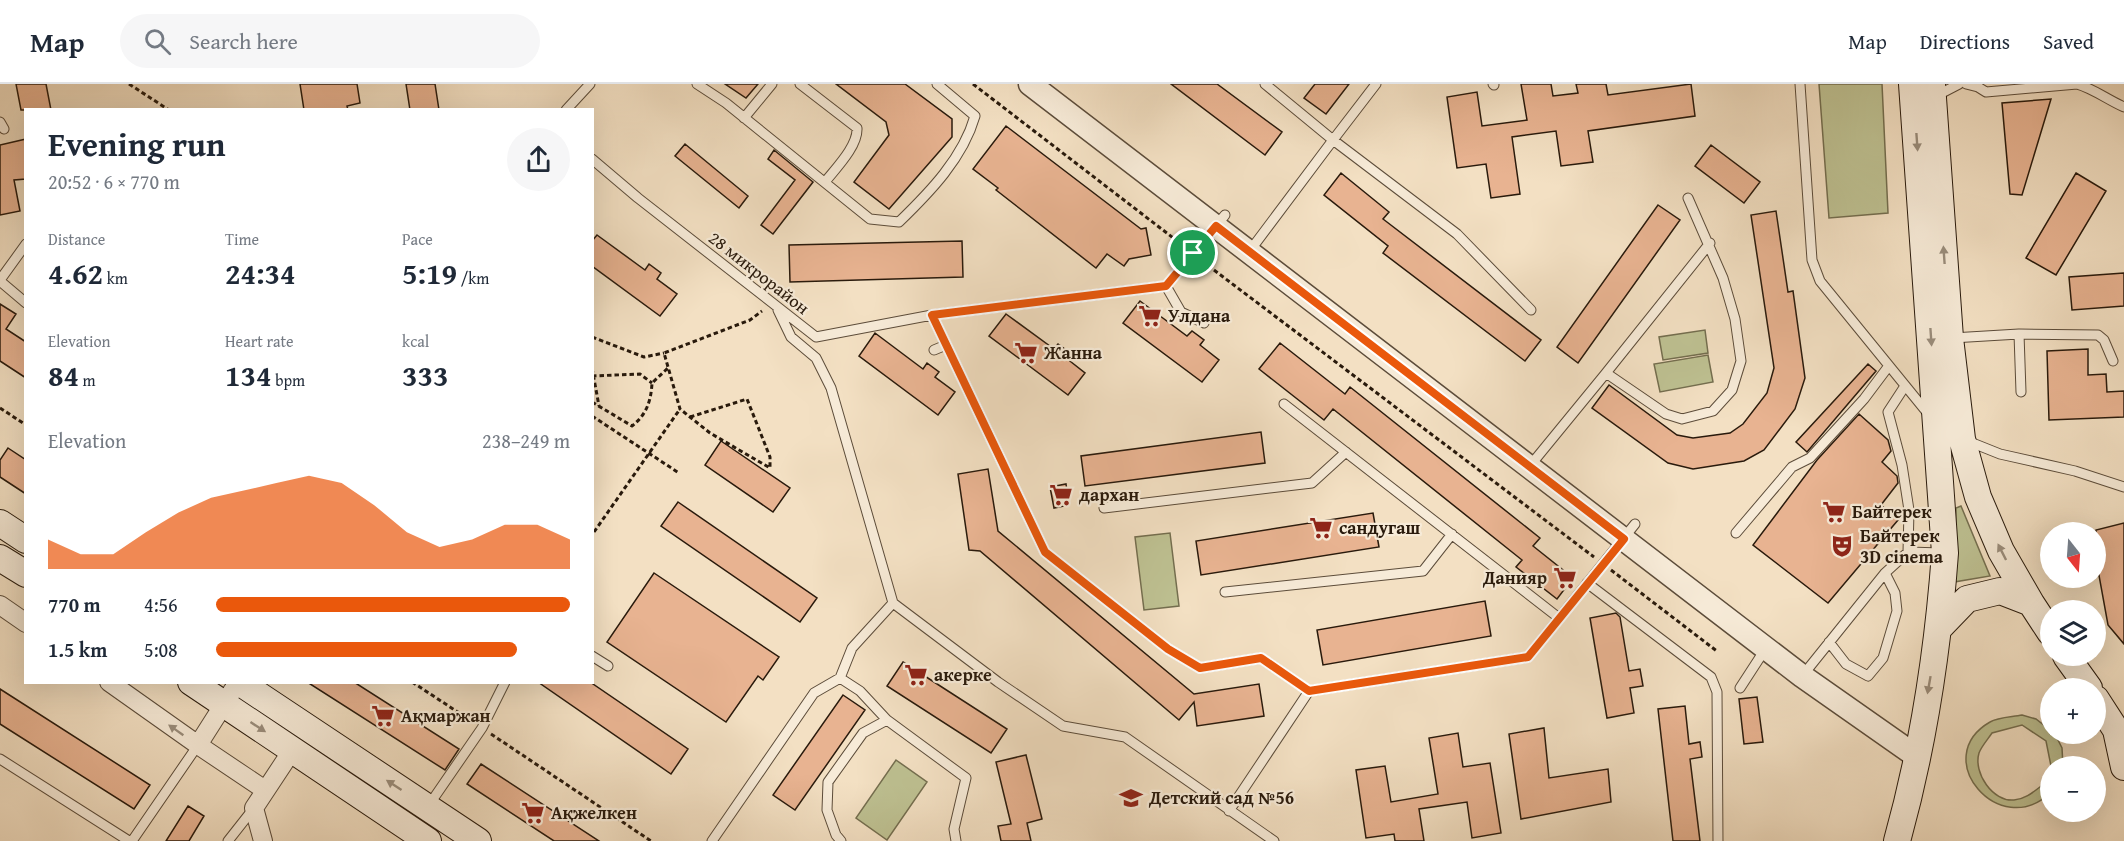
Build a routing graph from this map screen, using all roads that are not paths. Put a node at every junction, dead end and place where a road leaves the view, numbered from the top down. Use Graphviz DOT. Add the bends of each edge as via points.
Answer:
graph roads {
  1 [pos="697,84"];
  2 [pos="772,84"];
  3 [pos="800,84"];
  4 [pos="937,84"];
  5 [pos="1030,84"];
  6 [pos="1265,84"];
  7 [pos="1376,84"];
  8 [pos="1800,84"];
  9 [pos="1959,84"];
  10 [pos="1966,84"];
  11 [pos="585,86"];
  12 [pos="1923,91"];
  13 [pos="2124,107"];
  14 [pos="568,108"];
  15 [pos="744,118"];
  16 [pos="1333,140"];
  17 [pos="594,161"];
  18 [pos="825,182"];
  19 [pos="1688,198"];
  20 [pos="1220,221"];
  21 [pos="1710,243"];
  22 [pos="24,247"];
  23 [pos="1249,252"];
  24 [pos="0,280"];
  25 [pos="1166,286"];
  26 [pos="24,301"];
  27 [pos="774,307"];
  28 [pos="1531,310"];
  29 [pos="932,315"];
  30 [pos="1203,323"];
  31 [pos="2019,334"];
  32 [pos="1950,338"];
  33 [pos="946,345"];
  34 [pos="934,350"];
  35 [pos="2113,362"];
  36 [pos="1888,367"];
  37 [pos="1606,373"];
  38 [pos="1905,386"];
  39 [pos="2021,393"];
  40 [pos="1284,404"];
  41 [pos="1950,431"];
  42 [pos="1346,452"];
  43 [pos="1529,467"];
  44 [pos="2124,487"];
  45 [pos="1104,508"];
  46 [pos="0,523"];
  47 [pos="1629,532"];
  48 [pos="1736,533"];
  49 [pos="1452,534"];
  50 [pos="24,539"];
  51 [pos="1908,552"];
  52 [pos="1945,553"];
  53 [pos="0,558"];
  54 [pos="24,573"];
  55 [pos="1885,573"];
  56 [pos="1587,583"];
  57 [pos="1225,592"];
  58 [pos="893,603"];
  59 [pos="2031,603"];
  60 [pos="0,605"];
  61 [pos="2040,617"];
  62 [pos="1559,618"];
  63 [pos="24,622"];
  64 [pos="1940,627"];
  65 [pos="1829,642"];
  66 [pos="1766,648"];
  67 [pos="594,657"];
  68 [pos="608,666"];
  69 [pos="1802,676"];
  70 [pos="840,678"];
  71 [pos="112,684"];
  72 [pos="194,684"];
  73 [pos="504,684"];
  74 [pos="247,685"];
  75 [pos="1740,688"];
  76 [pos="1309,691"];
  77 [pos="224,704"];
  78 [pos="2106,713"];
  79 [pos="887,720"];
  80 [pos="2120,733"];
  81 [pos="198,745"];
  82 [pos="293,749"];
  83 [pos="1916,756"];
  84 [pos="0,759"];
  85 [pos="2124,767"];
  86 [pos="265,790"];
  87 [pos="428,807"];
  88 [pos="254,808"];
  89 [pos="1229,810"];
  90 [pos="424,840"];
  91 [pos="131,841"];
  92 [pos="228,841"];
  93 [pos="263,841"];
  94 [pos="478,841"];
  95 [pos="712,841"];
  96 [pos="841,841"];
  97 [pos="956,841"];
  98 [pos="1274,841"];
  99 [pos="1718,841"];
  100 [pos="1898,841"];
  1 -- 15 [label="lane"];
  2 -- 15 [label="lane"];
  3 -- 18 [label="lane" via="857,128 846,155"];
  4 -- 18 [label="lane" via="975,116 968,141 924,198 899,222 870,219"];
  5 -- 20 [label="street"];
  6 -- 16 [label="lane"];
  7 -- 16 [label="lane"];
  8 -- 36 [label="lane" via="1812,260 1820,281"];
  9 -- 12 [label="lane"];
  10 -- 13 [label="lane" via="1986,92 2077,84"];
  11 -- 14 [label="lane"];
  32 -- 12 [label="main road, one-way"];
  12 -- 41 [label="main road, one-way"];
  15 -- 18 [label="lane"];
  16 -- 23 [label="lane"];
  16 -- 28 [label="lane" via="1457,234"];
  17 -- 27 [label="lane, 28 микрорайон"];
  19 -- 21 [label="lane"];
  20 -- 23 [label="street"];
  20 -- 25 [label="lane"];
  21 -- 37 [label="lane"];
  21 -- 37 [label="lane" via="1735,319 1741,361 1732,390 1713,411 1682,418 1666,414"];
  22 -- 24 [label="lane"];
  23 -- 43 [label="street"];
  24 -- 26 [label="lane"];
  25 -- 29 [label="lane, 28 микрорайон"];
  25 -- 30 [label="lane" via="1181,312"];
  27 -- 29 [label="lane, 28 микрорайон" via="816,337"];
  27 -- 58 [label="lane" via="791,337 816,358 831,388"];
  29 -- 33 [label="lane"];
  31 -- 32 [label="lane"];
  31 -- 35 [label="lane" via="2098,336 2103,338"];
  31 -- 39 [label="lane"];
  32 -- 41 [label="main road"];
  33 -- 34 [label="lane"];
  33 -- 76 [label="lane" via="1045,552 1168,649 1200,668 1261,658"];
  36 -- 38 [label="lane"];
  36 -- 48 [label="lane" via="1810,458 1792,467"];
  37 -- 43 [label="lane"];
  38 -- 41 [label="lane"];
  38 -- 51 [label="lane" via="1888,412 1909,510"];
  40 -- 42 [label="lane"];
  41 -- 44 [label="lane" via="2000,454"];
  41 -- 52 [label="main road"];
  59 -- 41 [label="main road, one-way" via="2001,551"];
  42 -- 45 [label="lane" via="1312,483"];
  42 -- 49 [label="lane"];
  43 -- 47 [label="street"];
  46 -- 50 [label="main road"];
  47 -- 56 [label="lane"];
  47 -- 66 [label="street"];
  49 -- 57 [label="lane" via="1423,571"];
  49 -- 62 [label="lane"];
  51 -- 52 [label="lane"];
  51 -- 55 [label="lane"];
  52 -- 64 [label="main road"];
  53 -- 54 [label="main road"];
  55 -- 65 [label="lane"];
  55 -- 65 [label="lane" via="1895,593 1897,611 1883,658 1868,676 1846,664"];
  56 -- 62 [label="lane"];
  56 -- 99 [label="lane" via="1711,677 1717,692"];
  58 -- 70 [label="lane" via="852,648"];
  58 -- 89 [label="lane" via="1064,726 1125,737"];
  59 -- 61 [label="main road"];
  59 -- 64 [label="main road" via="2001,591 1966,599"];
  60 -- 63 [label="street"];
  62 -- 76 [label="lane" via="1528,657"];
  64 -- 83 [label="main road, one-way"];
  65 -- 69 [label="lane"];
  66 -- 69 [label="street"];
  66 -- 75 [label="lane"];
  67 -- 68 [label="lane"];
  69 -- 83 [label="street"];
  70 -- 79 [label="lane" via="860,691"];
  70 -- 95 [label="lane" via="814,693"];
  81 -- 71 [label="street, one-way"];
  72 -- 77 [label="main road"];
  73 -- 87 [label="lane" via="482,728"];
  74 -- 77 [label="street"];
  87 -- 74 [label="main road, one-way"];
  76 -- 89 [label="lane"];
  77 -- 81 [label="street"];
  77 -- 82 [label="main road, one-way"];
  78 -- 80 [label="main road"];
  79 -- 96 [label="lane" via="863,733 828,782 827,810"];
  79 -- 97 [label="lane" via="966,778 954,829"];
  80 -- 85 [label="main road"];
  81 -- 86 [label="street"];
  81 -- 91 [label="lane"];
  82 -- 86 [label="street"];
  82 -- 90 [label="main road"];
  83 -- 100 [label="main road"];
  84 -- 91 [label="lane"];
  86 -- 88 [label="street"];
  87 -- 94 [label="main road"];
  88 -- 92 [label="lane"];
  88 -- 93 [label="street"];
  89 -- 98 [label="lane"];
}
